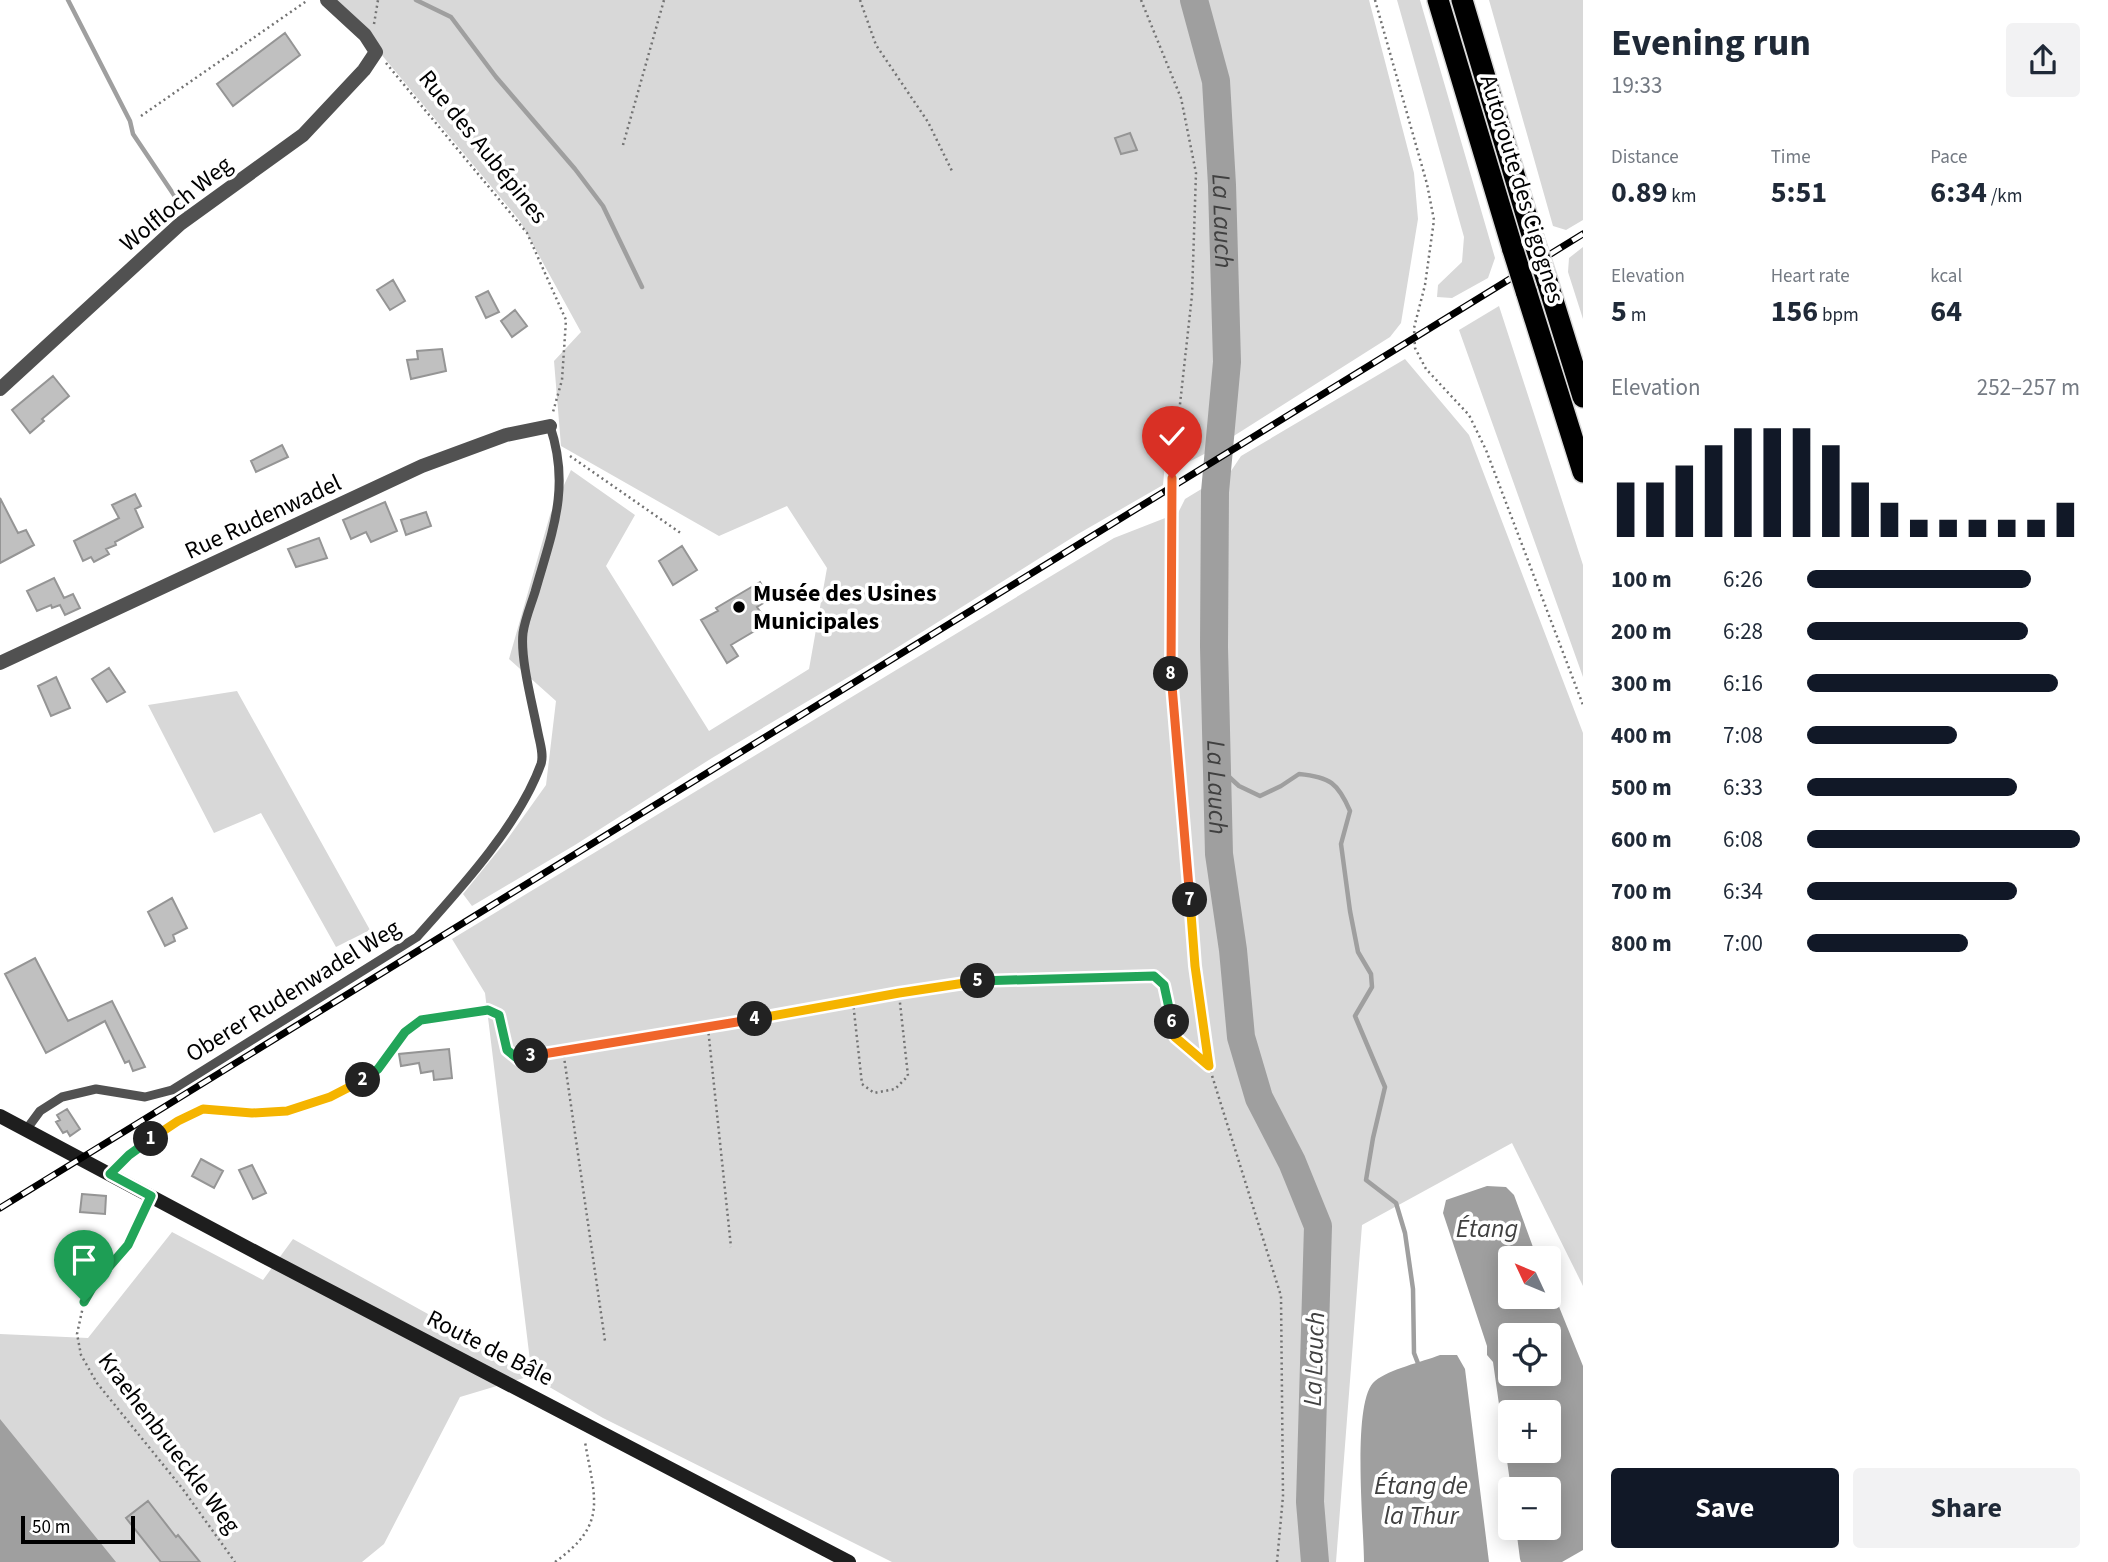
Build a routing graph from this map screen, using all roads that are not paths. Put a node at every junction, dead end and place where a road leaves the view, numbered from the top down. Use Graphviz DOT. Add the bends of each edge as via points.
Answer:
graph roads {
  1 [pos="327,0"];
  2 [pos="1438,0"];
  3 [pos="1462,0"];
  4 [pos="0,389"];
  5 [pos="1583,397"];
  6 [pos="550,426"];
  7 [pos="1583,472"];
  8 [pos="0,663"];
  9 [pos="0,1116"];
  10 [pos="26,1130"];
  11 [pos="849,1562"];
  1 -- 4 [label="street, Wolfloch Weg" via="365,34 376,52 363,69 303,135 180,225"];
  2 -- 7 [label="highway, Autoroute des Cigognes, bridge"];
  3 -- 5 [label="highway, Autoroute des Cigognes, bridge"];
  6 -- 8 [label="street, Rue Rudenwadel" via="506,435 422,466"];
  6 -- 10 [label="lane, Oberer Rudenwadel Weg" via="561,470 557,516 523,634 543,760 531,791 503,833 416,937 172,1090 145,1097 96,1090 62,1097 40,1111"];
  9 -- 10 [label="main road, Route de Bâle"];
  10 -- 11 [label="main road, Route de Bâle"];
}
